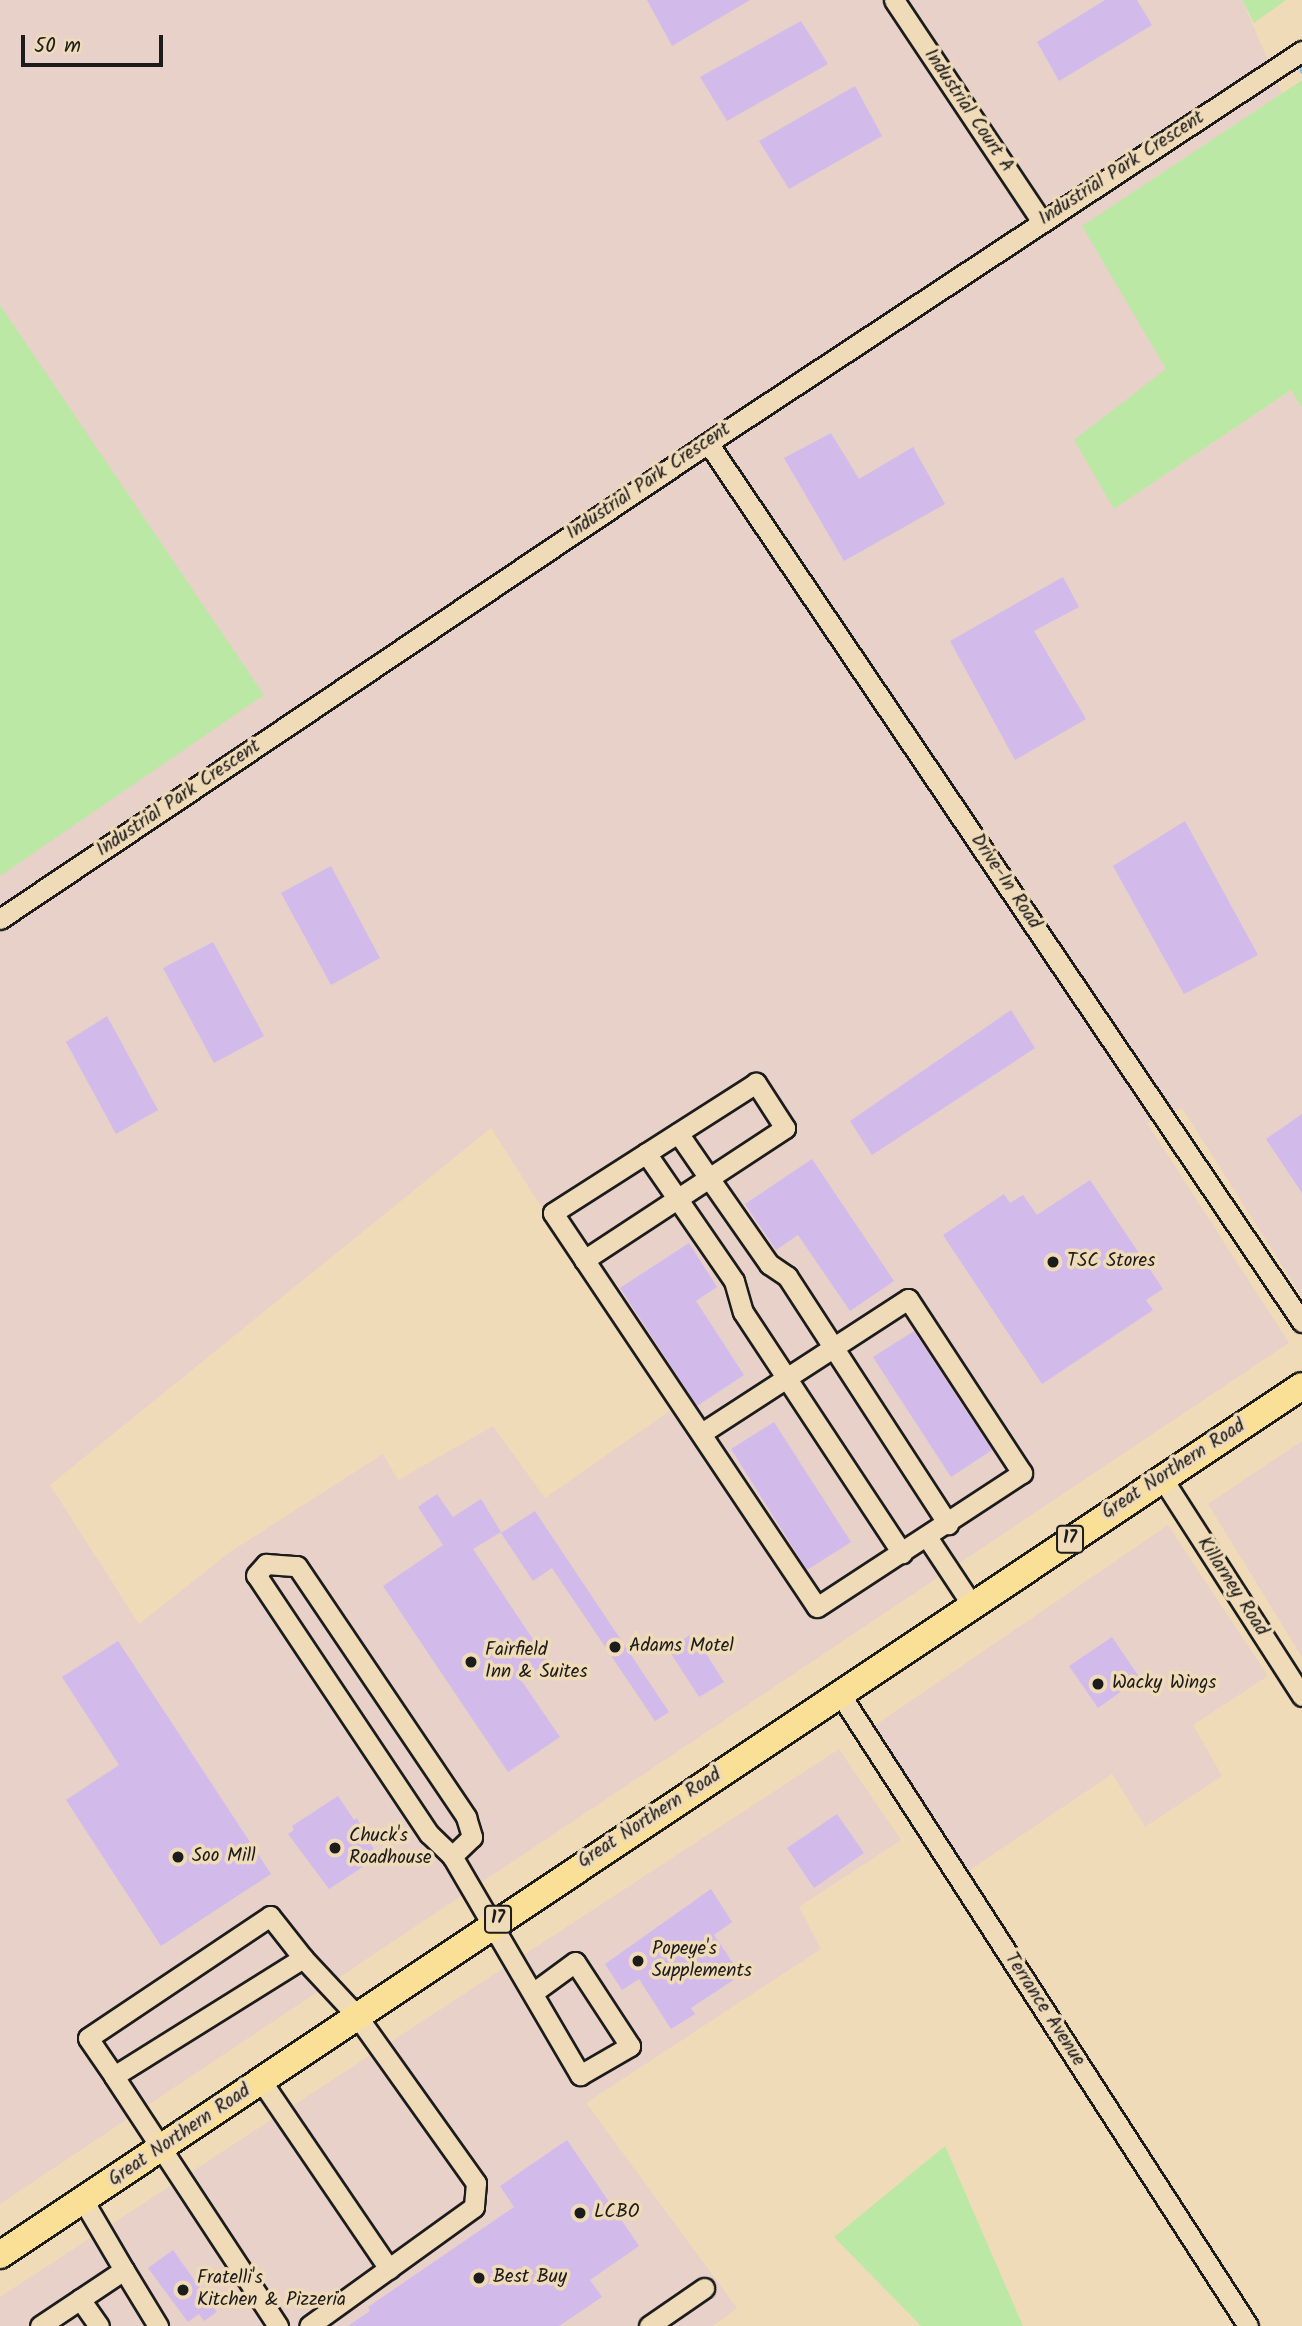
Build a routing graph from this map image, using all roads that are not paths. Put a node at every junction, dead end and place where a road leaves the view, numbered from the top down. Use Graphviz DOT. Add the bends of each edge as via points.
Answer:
graph roads {
  1 [pos="894,0"];
  2 [pos="1302,51"];
  3 [pos="1042,222"];
  4 [pos="708,443"];
  5 [pos="0,919"];
  6 [pos="678,1133"];
  7 [pos="646,1153"];
  8 [pos="709,1178"];
  9 [pos="677,1199"];
  10 [pos="584,1260"];
  11 [pos="1302,1322"];
  12 [pos="834,1348"];
  13 [pos="787,1379"];
  14 [pos="1302,1386"];
  15 [pos="702,1433"];
  16 [pos="1162,1478"];
  17 [pos="948,1524"];
  18 [pos="927,1537"];
  19 [pos="902,1553"];
  20 [pos="972,1605"];
  21 [pos="840,1694"];
  22 [pos="1302,1696"];
  23 [pos="452,1856"];
  24 [pos="494,1922"];
  25 [pos="303,1958"];
  26 [pos="534,1992"];
  27 [pos="358,2016"];
  28 [pos="114,2076"];
  29 [pos="262,2082"];
  30 [pos="161,2151"];
  31 [pos="83,2200"];
  32 [pos="0,2255"];
  33 [pos="389,2269"];
  34 [pos="124,2270"];
  35 [pos="704,2288"];
  36 [pos="80,2299"];
  37 [pos="40,2326"];
  38 [pos="99,2326"];
  39 [pos="158,2326"];
  40 [pos="278,2326"];
  41 [pos="309,2326"];
  42 [pos="649,2326"];
  43 [pos="1248,2326"];
  1 -- 3 [label="street, Industrial Court A"];
  2 -- 3 [label="street, Industrial Park Crescent"];
  3 -- 4 [label="street, Industrial Park Crescent"];
  4 -- 5 [label="street, Industrial Park Crescent"];
  4 -- 11 [label="street, Drive-In Road"];
  6 -- 7 [label="street"];
  6 -- 8 [label="street"];
  6 -- 8 [label="street" via="756,1083 785,1128"];
  7 -- 9 [label="street"];
  7 -- 10 [label="street" via="553,1213"];
  8 -- 9 [label="street"];
  8 -- 12 [label="street" via="769,1264 787,1276"];
  9 -- 10 [label="street"];
  9 -- 13 [label="street" via="734,1281 743,1312"];
  10 -- 15 [label="street"];
  12 -- 13 [label="street"];
  12 -- 17 [label="street"];
  12 -- 17 [label="street" via="908,1300 1022,1473"];
  13 -- 15 [label="street"];
  13 -- 19 [label="street"];
  14 -- 16 [label="highway, Great Northern Road / 17"];
  15 -- 19 [label="street" via="817,1607"];
  16 -- 20 [label="highway, Great Northern Road / 17"];
  16 -- 22 [label="street, Killarney Road"];
  17 -- 18 [label="street"];
  18 -- 19 [label="street"];
  18 -- 20 [label="street"];
  20 -- 21 [label="highway, Great Northern Road / 17"];
  21 -- 24 [label="highway, Great Northern Road / 17"];
  21 -- 43 [label="street, Terrance Avenue"];
  23 -- 23 [label="street" via="429,1834 256,1575 267,1564 297,1566 466,1817 472,1837"];
  23 -- 24 [label="street"];
  24 -- 26 [label="street"];
  24 -- 27 [label="highway, Great Northern Road / 17"];
  25 -- 27 [label="street"];
  25 -- 28 [label="street"];
  25 -- 28 [label="street" via="270,1916 88,2038"];
  26 -- 26 [label="street" via="580,2075 630,2046 575,1962"];
  27 -- 29 [label="highway, Great Northern Road / 17"];
  27 -- 33 [label="street" via="476,2183 474,2207"];
  28 -- 30 [label="street"];
  29 -- 30 [label="highway, Great Northern Road / 17"];
  29 -- 33 [label="street"];
  30 -- 31 [label="highway, Great Northern Road / 17"];
  30 -- 40 [label="street"];
  31 -- 32 [label="highway, Great Northern Road / 17"];
  31 -- 34 [label="street"];
  33 -- 41 [label="street"];
  34 -- 36 [label="street"];
  34 -- 39 [label="street"];
  35 -- 42 [label="street"];
  36 -- 37 [label="street"];
  36 -- 38 [label="street"];
}
